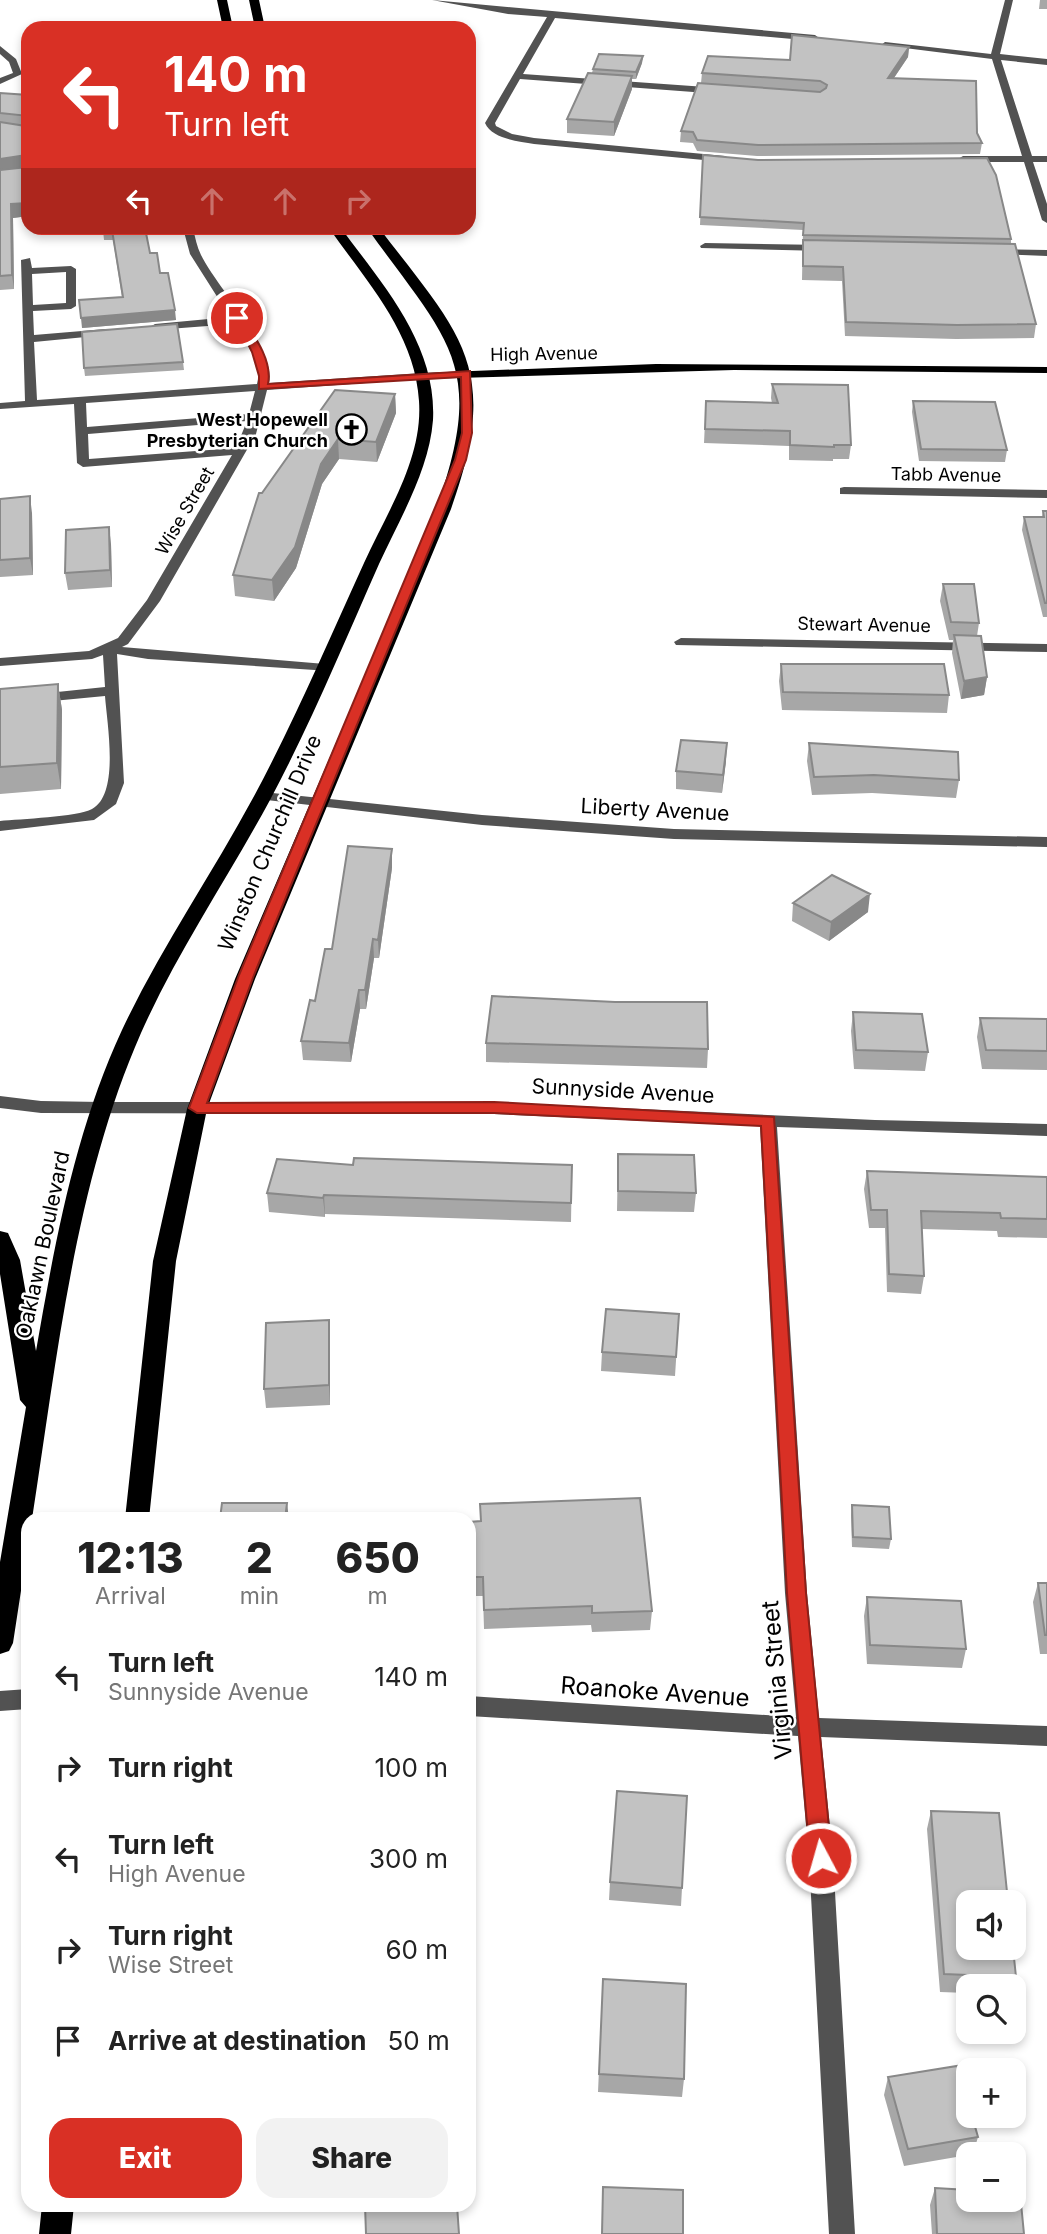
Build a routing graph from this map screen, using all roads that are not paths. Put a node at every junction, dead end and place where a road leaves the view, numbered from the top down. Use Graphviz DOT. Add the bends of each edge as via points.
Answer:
graph roads {
  1 [pos="222,0"];
  2 [pos="254,0"];
  3 [pos="436,0"];
  4 [pos="1009,0"];
  5 [pos="552,15"];
  6 [pos="226,21"];
  7 [pos="258,21"];
  8 [pos="828,39"];
  9 [pos="870,43"];
  10 [pos="0,49"];
  11 [pos="995,56"];
  12 [pos="1047,62"];
  13 [pos="517,76"];
  14 [pos="0,81"];
  15 [pos="737,92"];
  16 [pos="950,159"];
  17 [pos="1028,159"];
  18 [pos="1047,159"];
  19 [pos="730,160"];
  20 [pos="1047,220"];
  21 [pos="190,235"];
  22 [pos="340,235"];
  23 [pos="378,235"];
  24 [pos="705,246"];
  25 [pos="842,248"];
  26 [pos="979,251"];
  27 [pos="1047,253"];
  28 [pos="28,308"];
  29 [pos="239,320"];
  30 [pos="139,329"];
  31 [pos="112,331"];
  32 [pos="29,339"];
  33 [pos="1047,370"];
  34 [pos="466,373"];
  35 [pos="422,376"];
  36 [pos="262,387"];
  37 [pos="80,400"];
  38 [pos="31,403"];
  39 [pos="0,406"];
  40 [pos="255,417"];
  41 [pos="81,430"];
  42 [pos="240,451"];
  43 [pos="844,491"];
  44 [pos="1047,494"];
  45 [pos="681,642"];
  46 [pos="1047,648"];
  47 [pos="110,649"];
  48 [pos="0,662"];
  49 [pos="325,668"];
  50 [pos="112,691"];
  51 [pos="0,702"];
  52 [pos="263,796"];
  53 [pos="319,802"];
  54 [pos="0,826"];
  55 [pos="1047,842"];
  56 [pos="0,1102"];
  57 [pos="101,1108"];
  58 [pos="197,1108"];
  59 [pos="768,1121"];
  60 [pos="1047,1130"];
  61 [pos="0,1239"];
  62 [pos="35,1416"];
  63 [pos="138,1512"];
  64 [pos="0,1643"];
  65 [pos="21,1700"];
  66 [pos="0,1701"];
  67 [pos="476,1706"];
  68 [pos="807,1727"];
  69 [pos="1047,1736"];
  70 [pos="57,2212"];
  71 [pos="55,2234"];
  72 [pos="842,2234"];
  1 -- 6 [label="highway"];
  2 -- 7 [label="highway"];
  3 -- 5 [label="street"];
  4 -- 11 [label="street"];
  5 -- 8 [label="street"];
  5 -- 13 [label="street"];
  9 -- 11 [label="street"];
  10 -- 14 [label="street" via="13,61 18,74"];
  11 -- 12 [label="street"];
  11 -- 17 [label="street"];
  13 -- 15 [label="street"];
  13 -- 19 [label="street" via="490,123 509,136"];
  16 -- 17 [label="street"];
  17 -- 18 [label="street"];
  17 -- 20 [label="street"];
  21 -- 29 [label="street, Wise Street" via="195,254"];
  22 -- 35 [label="highway, Winston Churchill Drive" via="401,321"];
  23 -- 34 [label="highway, Winston Churchill Drive" via="430,305"];
  24 -- 25 [label="street"];
  26 -- 27 [label="street"];
  28 -- 28 [label="street" via="27,265 71,269 71,306"];
  28 -- 32 [label="street"];
  29 -- 30 [label="street"];
  29 -- 36 [label="street, Wise Street" via="257,352 265,376"];
  31 -- 32 [label="street"];
  32 -- 38 [label="street"];
  33 -- 34 [label="main road, High Avenue" via="801,367"];
  34 -- 35 [label="main road, High Avenue"];
  34 -- 53 [label="highway, Winston Churchill Drive" via="467,433 461,460"];
  35 -- 36 [label="street, High Avenue"];
  35 -- 49 [label="highway, Winston Churchill Drive" via="426,402 414,466"];
  36 -- 37 [label="street, High Avenue"];
  36 -- 40 [label="street, Wise Street"];
  37 -- 38 [label="street, High Avenue"];
  37 -- 41 [label="street"];
  38 -- 39 [label="street, High Avenue"];
  40 -- 41 [label="street"];
  40 -- 42 [label="street, Wise Street"];
  41 -- 42 [label="street" via="83,463"];
  42 -- 47 [label="street, Wise Street" via="153,601 123,641"];
  43 -- 44 [label="street, Tabb Avenue"];
  45 -- 46 [label="street, Stewart Avenue"];
  47 -- 48 [label="street"];
  47 -- 49 [label="street"];
  47 -- 50 [label="street"];
  49 -- 52 [label="highway, Winston Churchill Drive"];
  50 -- 51 [label="street"];
  50 -- 54 [label="street" via="117,783 109,804 94,816"];
  52 -- 53 [label="street, Liberty Avenue"];
  52 -- 57 [label="highway, Winston Churchill Drive" via="157,980"];
  53 -- 55 [label="street, Liberty Avenue" via="674,834"];
  53 -- 58 [label="highway, Winston Churchill Drive"];
  56 -- 57 [label="street"];
  57 -- 58 [label="street"];
  57 -- 62 [label="highway, Oaklawn Boulevard" via="71,1227"];
  58 -- 59 [label="street, Sunnyside Avenue" via="494,1108"];
  58 -- 63 [label="highway, Winston Churchill Drive" via="171,1217 158,1299"];
  59 -- 60 [label="street, Sunnyside Avenue"];
  59 -- 68 [label="street, Virginia Street"];
  61 -- 62 [label="highway" via="9,1260"];
  62 -- 64 [label="highway, Oaklawn Boulevard"];
  65 -- 66 [label="street"];
  67 -- 68 [label="street, Roanoke Avenue"];
  68 -- 69 [label="street, Roanoke Avenue"];
  68 -- 72 [label="street, Virginia Street" via="821,1858"];
  70 -- 71 [label="highway"];
}
